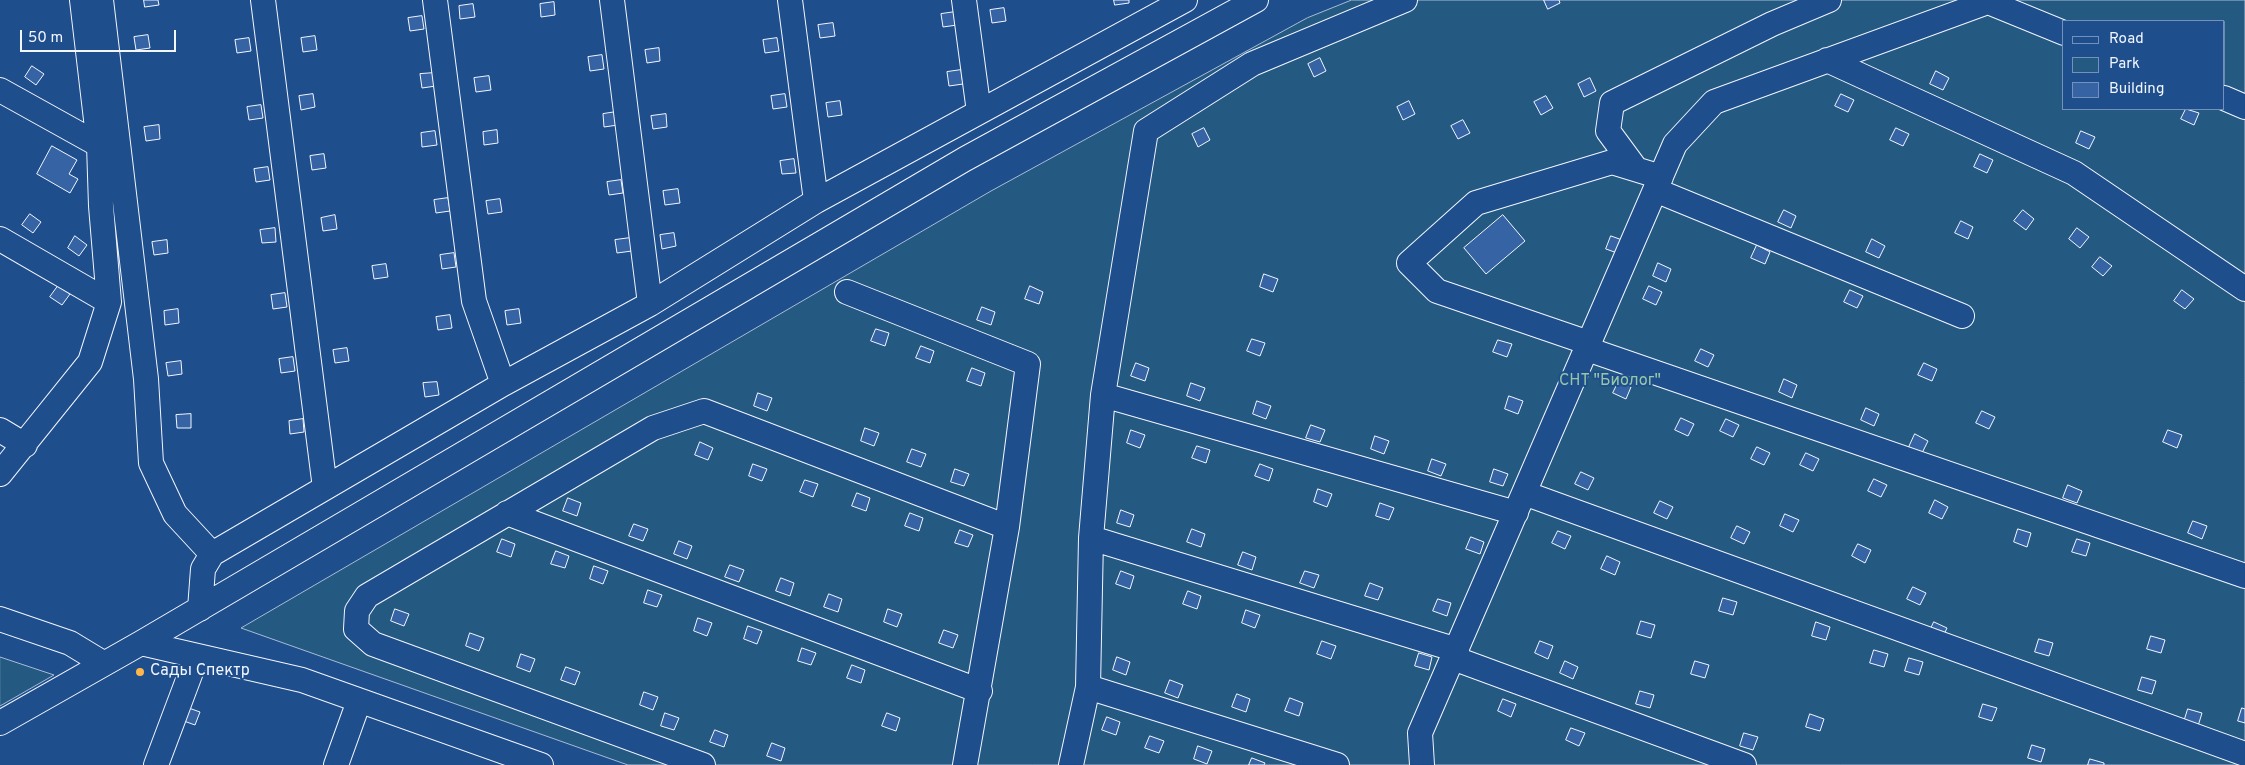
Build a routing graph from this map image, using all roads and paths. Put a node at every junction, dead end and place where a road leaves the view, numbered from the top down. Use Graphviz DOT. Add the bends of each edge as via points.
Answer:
graph roads {
  1 [pos="82,0"];
  2 [pos="101,0"];
  3 [pos="263,0"];
  4 [pos="435,0"];
  5 [pos="612,0"];
  6 [pos="790,0"];
  7 [pos="964,0"];
  8 [pos="1185,0"];
  9 [pos="1256,0"];
  10 [pos="1405,0"];
  11 [pos="1829,0"];
  12 [pos="1990,1"];
  13 [pos="1145,10"];
  14 [pos="2062,32"];
  15 [pos="1827,60"];
  16 [pos="0,90"];
  17 [pos="2225,98"];
  18 [pos="2245,107"];
  19 [pos="979,112"];
  20 [pos="99,145"];
  21 [pos="1636,169"];
  22 [pos="1658,184"];
  23 [pos="816,201"];
  24 [pos="0,240"];
  25 [pos="2245,289"];
  26 [pos="847,292"];
  27 [pos="109,302"];
  28 [pos="650,304"];
  29 [pos="1962,316"];
  30 [pos="1588,346"];
  31 [pos="503,384"];
  32 [pos="1103,396"];
  33 [pos="0,430"];
  34 [pos="25,445"];
  35 [pos="0,474"];
  36 [pos="325,488"];
  37 [pos="1520,503"];
  38 [pos="507,514"];
  39 [pos="1007,527"];
  40 [pos="1091,538"];
  41 [pos="212,554"];
  42 [pos="2243,569"];
  43 [pos="200,608"];
  44 [pos="0,619"];
  45 [pos="141,644"];
  46 [pos="1455,654"];
  47 [pos="197,656"];
  48 [pos="103,663"];
  49 [pos="1088,687"];
  50 [pos="980,691"];
  51 [pos="359,700"];
  52 [pos="0,722"];
  53 [pos="2245,754"];
  54 [pos="156,765"];
  55 [pos="336,765"];
  56 [pos="541,765"];
  57 [pos="703,765"];
  58 [pos="965,765"];
  59 [pos="1072,765"];
  60 [pos="1337,765"];
  61 [pos="1422,765"];
  62 [pos="1744,765"];
  1 -- 20 [label="street"];
  2 -- 41 [label="street" via="146,379 151,463 175,514"];
  3 -- 36 [label="street"];
  4 -- 31 [label="street" via="474,301"];
  5 -- 28 [label="street"];
  6 -- 23 [label="street"];
  7 -- 19 [label="street"];
  8 -- 13 [label="street"];
  9 -- 43 [label="street" via="966,159"];
  10 -- 32 [label="street" via="1252,64 1146,131"];
  11 -- 21 [label="street" via="1772,24 1612,103 1608,131"];
  12 -- 14 [label="street"];
  12 -- 15 [label="street"];
  13 -- 19 [label="street"];
  15 -- 22 [label="street" via="1714,102 1675,144"];
  15 -- 25 [label="street" via="2074,173"];
  16 -- 20 [label="street"];
  17 -- 18 [label="street"];
  19 -- 23 [label="street"];
  20 -- 27 [label="street"];
  21 -- 22 [label="street"];
  21 -- 30 [label="street" via="1612,162 1476,204 1409,263 1437,291"];
  22 -- 29 [label="street"];
  22 -- 30 [label="street"];
  23 -- 28 [label="street"];
  24 -- 27 [label="street"];
  26 -- 39 [label="street" via="1028,364"];
  27 -- 34 [label="street" via="90,362"];
  28 -- 31 [label="street"];
  30 -- 37 [label="street"];
  30 -- 42 [label="street"];
  31 -- 36 [label="street"];
  32 -- 37 [label="street"];
  32 -- 40 [label="street"];
  33 -- 34 [label="street"];
  34 -- 35 [label="street"];
  36 -- 41 [label="street"];
  37 -- 46 [label="street"];
  37 -- 53 [label="street"];
  38 -- 39 [label="street" via="653,428 704,411"];
  38 -- 50 [label="street"];
  38 -- 57 [label="street" via="367,596 357,611 356,629 373,644"];
  39 -- 50 [label="street"];
  40 -- 46 [label="street"];
  40 -- 49 [label="street"];
  41 -- 43 [label="street" via="202,569"];
  43 -- 45 [label="street"];
  44 -- 48 [label="street" via="70,643"];
  45 -- 47 [label="street"];
  45 -- 48 [label="street"];
  46 -- 61 [label="street" via="1420,733"];
  46 -- 62 [label="street"];
  47 -- 51 [label="street" via="302,680"];
  47 -- 54 [label="street"];
  48 -- 52 [label="street"];
  49 -- 59 [label="street"];
  49 -- 60 [label="street"];
  50 -- 58 [label="street"];
  51 -- 55 [label="street"];
  51 -- 56 [label="street"];
}
